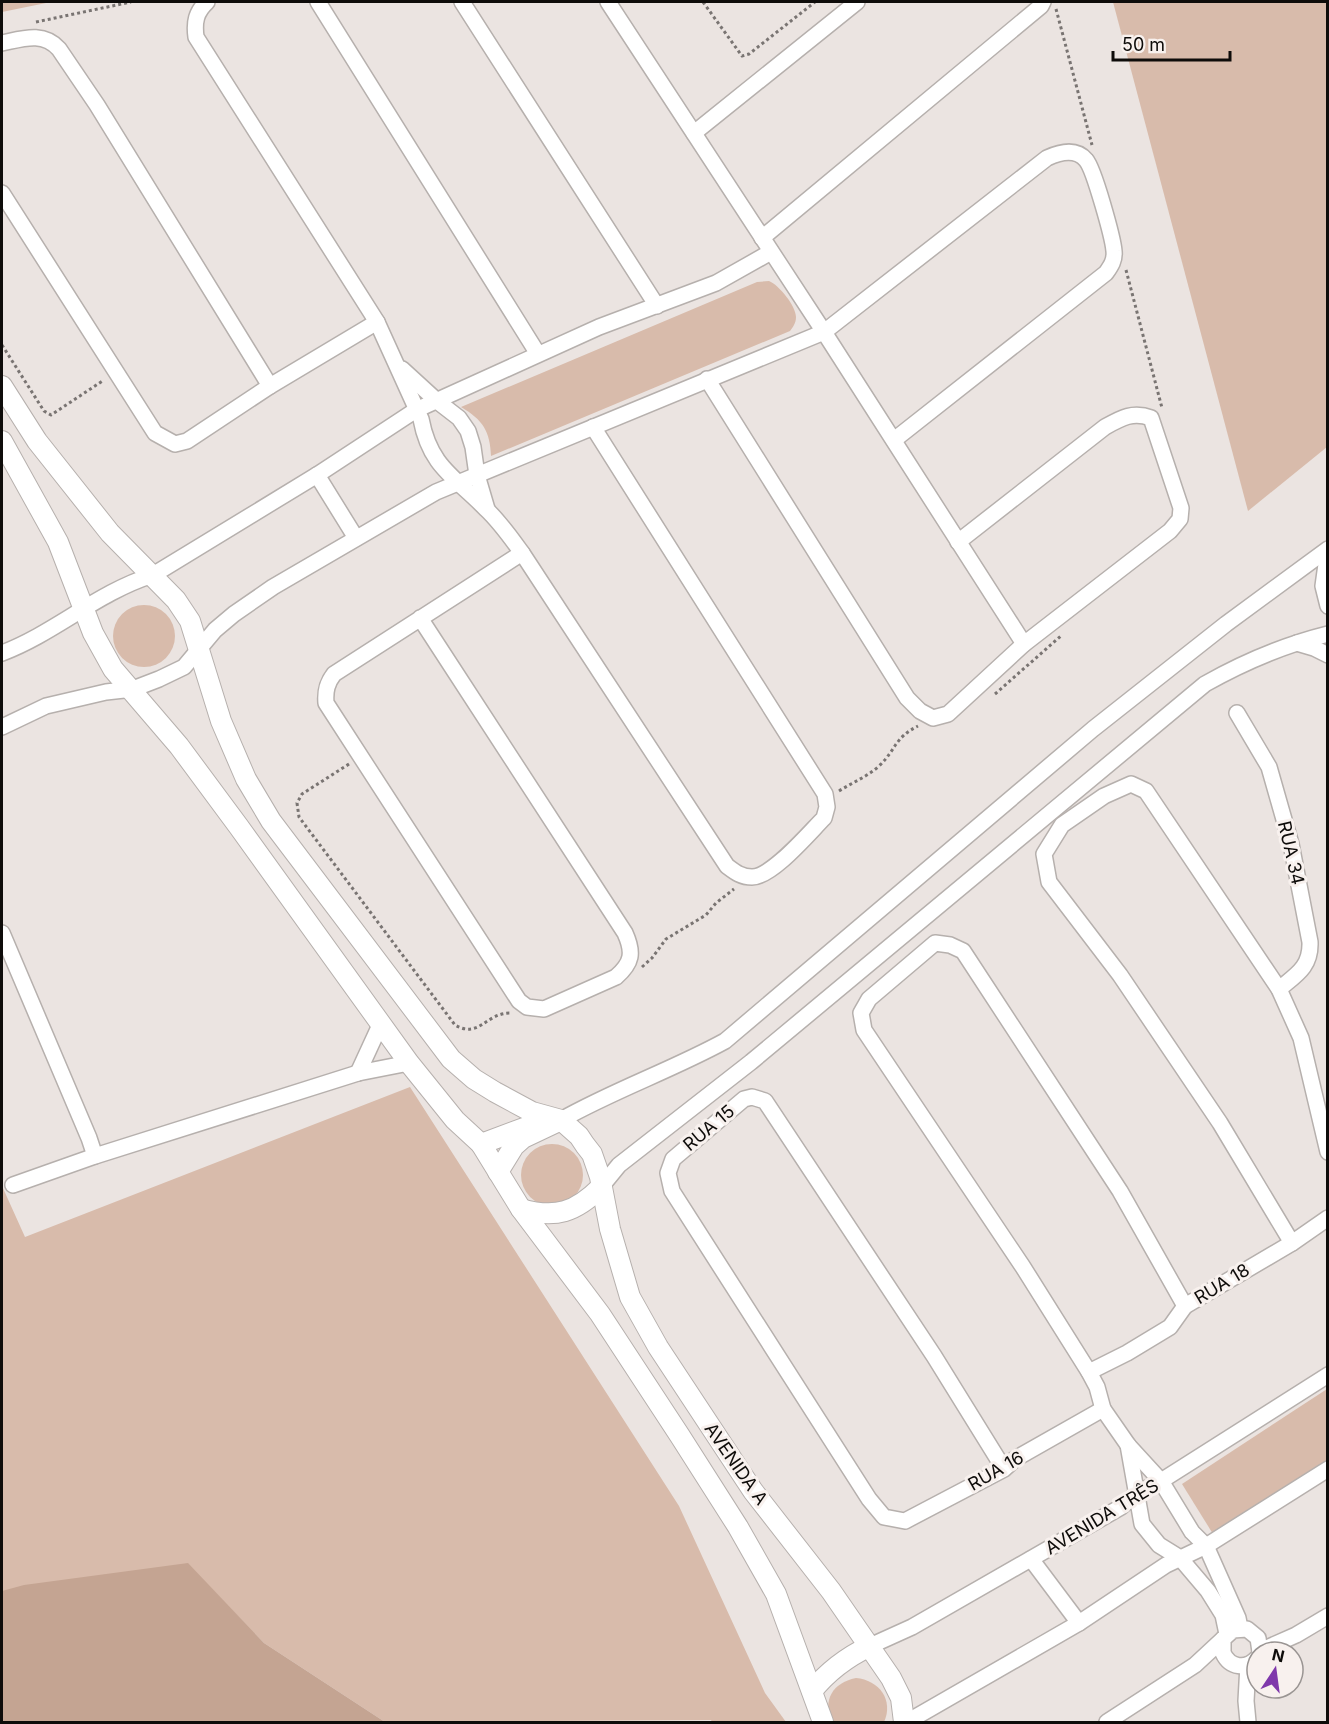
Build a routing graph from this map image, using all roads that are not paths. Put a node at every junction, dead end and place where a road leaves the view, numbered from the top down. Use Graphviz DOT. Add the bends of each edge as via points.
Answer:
graph roads {
  1 [pos="207,2"];
  2 [pos="318,2"];
  3 [pos="462,2"];
  4 [pos="608,2"];
  5 [pos="857,2"];
  6 [pos="1043,2"];
  7 [pos="2,43"];
  8 [pos="694,133"];
  9 [pos="2,193"];
  10 [pos="762,238"];
  11 [pos="771,252"];
  12 [pos="657,306"];
  13 [pos="377,322"];
  14 [pos="824,332"];
  15 [pos="538,354"];
  16 [pos="398,365"];
  17 [pos="707,379"];
  18 [pos="2,386"];
  19 [pos="270,386"];
  20 [pos="437,401"];
  21 [pos="416,410"];
  22 [pos="593,427"];
  23 [pos="894,440"];
  24 [pos="2,441"];
  25 [pos="316,475"];
  26 [pos="477,475"];
  27 [pos="457,483"];
  28 [pos="488,510"];
  29 [pos="356,538"];
  30 [pos="958,542"];
  31 [pos="1328,549"];
  32 [pos="522,553"];
  33 [pos="153,575"];
  34 [pos="1328,606"];
  35 [pos="84,609"];
  36 [pos="420,618"];
  37 [pos="1328,634"];
  38 [pos="1294,643"];
  39 [pos="1024,644"];
  40 [pos="199,650"];
  41 [pos="2,653"];
  42 [pos="1328,655"];
  43 [pos="133,690"];
  44 [pos="1238,713"];
  45 [pos="2,727"];
  46 [pos="2,933"];
  47 [pos="1279,989"];
  48 [pos="381,1023"];
  49 [pos="409,1063"];
  50 [pos="358,1073"];
  51 [pos="561,1120"];
  52 [pos="481,1144"];
  53 [pos="1328,1152"];
  54 [pos="95,1156"];
  55 [pos="498,1172"];
  56 [pos="13,1185"];
  57 [pos="601,1187"];
  58 [pos="521,1209"];
  59 [pos="1328,1218"];
  60 [pos="1292,1243"];
  61 [pos="1185,1306"];
  62 [pos="1089,1372"];
  63 [pos="1328,1375"];
  64 [pos="1103,1409"];
  65 [pos="1128,1445"];
  66 [pos="1004,1469"];
  67 [pos="1328,1470"];
  68 [pos="1161,1481"];
  69 [pos="1136,1494"];
  70 [pos="884,1517"];
  71 [pos="1206,1546"];
  72 [pos="1180,1558"];
  73 [pos="1031,1559"];
  74 [pos="1328,1616"];
  75 [pos="1079,1623"];
  76 [pos="1228,1638"];
  77 [pos="1256,1640"];
  78 [pos="1281,1640"];
  79 [pos="870,1646"];
  80 [pos="1245,1663"];
  81 [pos="812,1691"];
  82 [pos="1246,1700"];
  83 [pos="1114,1720"];
  84 [pos="823,1722"];
  85 [pos="905,1722"];
  86 [pos="1248,1722"];
  1 -- 13 [label="street" via="197,16 196,37"];
  2 -- 15 [label="street"];
  3 -- 12 [label="street"];
  4 -- 8 [label="street"];
  5 -- 8 [label="street"];
  6 -- 10 [label="street"];
  7 -- 19 [label="street" via="40,37 59,49"];
  8 -- 10 [label="street"];
  9 -- 19 [label="street" via="155,433 175,444 187,441"];
  10 -- 11 [label="street"];
  11 -- 12 [label="street" via="716,283"];
  11 -- 14 [label="street"];
  12 -- 15 [label="street"];
  13 -- 16 [label="street"];
  13 -- 19 [label="street"];
  14 -- 17 [label="street"];
  14 -- 23 [label="street"];
  14 -- 23 [label="street" via="1047,158 1070,152 1087,161 1114,251 1106,273"];
  15 -- 20 [label="street"];
  16 -- 20 [label="street"];
  16 -- 21 [label="street"];
  17 -- 22 [label="street"];
  17 -- 39 [label="street" via="907,698 920,711 933,718 948,714"];
  18 -- 33 [label="main road" via="37,441 110,533"];
  20 -- 21 [label="street"];
  20 -- 26 [label="street" via="459,418 468,431"];
  21 -- 25 [label="street"];
  21 -- 27 [label="street" via="433,456"];
  22 -- 26 [label="street"];
  22 -- 32 [label="street" via="825,794 824,818 769,871 754,877 738,875 727,866"];
  23 -- 30 [label="street"];
  24 -- 35 [label="main road" via="58,542"];
  25 -- 29 [label="street"];
  25 -- 33 [label="street"];
  26 -- 27 [label="street"];
  26 -- 28 [label="street"];
  27 -- 28 [label="street"];
  27 -- 29 [label="street"];
  28 -- 32 [label="street"];
  29 -- 40 [label="street" via="234,614"];
  30 -- 39 [label="street"];
  30 -- 39 [label="street" via="1105,427 1132,415 1151,418 1181,508 1180,519 1170,531"];
  31 -- 34 [label="street" via="1323,586"];
  31 -- 51 [label="street" via="1093,729 725,1041"];
  32 -- 36 [label="street"];
  33 -- 35 [label="street" via="129,582"];
  33 -- 40 [label="main road" via="190,621"];
  35 -- 41 [label="street" via="26,644"];
  35 -- 43 [label="main road" via="113,669"];
  36 -- 36 [label="street" via="334,674 328,681 326,703 519,1001 544,1010 616,977 630,960 631,946"];
  37 -- 38 [label="street"];
  38 -- 42 [label="street"];
  38 -- 57 [label="street" via="1239,665 1205,684 751,1062 619,1165"];
  40 -- 43 [label="street" via="183,667"];
  40 -- 51 [label="main road" via="221,721 246,779 271,821 451,1059 495,1092 532,1112"];
  43 -- 45 [label="street" via="46,706"];
  43 -- 48 [label="main road, AVENIDA A" via="206,782"];
  44 -- 47 [label="street, RUA 34" via="1269,767 1291,844 1310,942 1311,956"];
  46 -- 54 [label="street"];
  47 -- 53 [label="street" via="1301,1038"];
  47 -- 60 [label="street" via="1146,791 1131,784 1104,796 1062,825 1044,854 1049,882 1120,975 1220,1123"];
  48 -- 49 [label="main road, AVENIDA A"];
  48 -- 50 [label="street"];
  49 -- 50 [label="street"];
  49 -- 52 [label="main road, AVENIDA A" via="455,1120"];
  50 -- 54 [label="street"];
  51 -- 52 [label="main road" via="528,1126"];
  51 -- 55 [label="main road" via="523,1138"];
  51 -- 57 [label="main road" via="592,1154"];
  52 -- 55 [label="main road, AVENIDA A"];
  54 -- 56 [label="street"];
  55 -- 58 [label="main road, AVENIDA A"];
  57 -- 58 [label="main road" via="564,1212 548,1214"];
  57 -- 79 [label="main road, AVENIDA A" via="630,1297 658,1347 753,1491"];
  58 -- 81 [label="main road, AVENIDA A" via="600,1314 738,1527 776,1594"];
  59 -- 60 [label="street, RUA 18"];
  60 -- 61 [label="street, RUA 18"];
  61 -- 62 [label="street, RUA 18" via="1170,1327"];
  61 -- 62 [label="street" via="1120,1191 963,951 935,943 869,999 861,1013 864,1030"];
  62 -- 64 [label="street"];
  63 -- 68 [label="street, AVENIDA TRÊS"];
  64 -- 65 [label="street"];
  64 -- 66 [label="street, RUA 16"];
  65 -- 68 [label="street"];
  65 -- 69 [label="street"];
  66 -- 70 [label="street, RUA 16" via="905,1521"];
  66 -- 70 [label="street, RUA 15" via="765,1101 752,1097 744,1100 672,1159 668,1173 672,1191 868,1499"];
  67 -- 71 [label="street"];
  68 -- 69 [label="street, AVENIDA TRÊS"];
  68 -- 71 [label="street" via="1192,1532"];
  69 -- 72 [label="street" via="1142,1524 1159,1545"];
  69 -- 73 [label="street, AVENIDA TRÊS" via="1121,1507"];
  71 -- 72 [label="street"];
  71 -- 76 [label="street" via="1238,1618"];
  72 -- 75 [label="street"];
  72 -- 76 [label="street" via="1223,1615"];
  73 -- 75 [label="street"];
  73 -- 79 [label="street, AVENIDA TRÊS" via="912,1627"];
  74 -- 78 [label="street"];
  75 -- 85 [label="street"];
  76 -- 77 [label="street" via="1253,1632"];
  76 -- 80 [label="street" via="1225,1659"];
  76 -- 83 [label="street"];
  79 -- 81 [label="main road" via="843,1661"];
  79 -- 85 [label="main road, AVENIDA A" via="896,1685"];
  81 -- 84 [label="main road, AVENIDA A"];
  82 -- 86 [label="street"];
}
